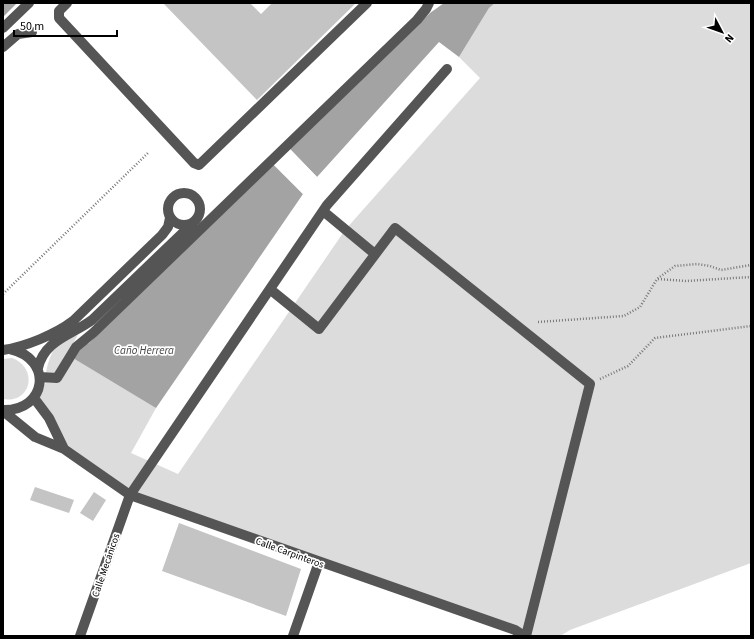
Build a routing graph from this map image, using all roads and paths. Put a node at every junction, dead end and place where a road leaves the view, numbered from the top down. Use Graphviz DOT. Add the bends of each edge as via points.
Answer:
graph roads {
  1 [pos="29,3"];
  2 [pos="67,3"];
  3 [pos="367,3"];
  4 [pos="429,3"];
  5 [pos="3,28"];
  6 [pos="32,32"];
  7 [pos="3,47"];
  8 [pos="447,69"];
  9 [pos="149,152"];
  10 [pos="323,211"];
  11 [pos="170,218"];
  12 [pos="193,223"];
  13 [pos="374,254"];
  14 [pos="751,265"];
  15 [pos="751,277"];
  16 [pos="657,279"];
  17 [pos="270,290"];
  18 [pos="3,294"];
  19 [pos="538,322"];
  20 [pos="751,326"];
  21 [pos="7,349"];
  22 [pos="39,373"];
  23 [pos="590,384"];
  24 [pos="34,398"];
  25 [pos="3,410"];
  26 [pos="64,449"];
  27 [pos="130,495"];
  28 [pos="319,562"];
  29 [pos="80,636"];
  30 [pos="293,636"];
  31 [pos="525,636"];
  1 -- 5 [label="street"];
  2 -- 3 [label="street" via="59,11 59,18 194,164 199,166"];
  4 -- 22 [label="street" via="417,20 94,333 76,347 57,378"];
  6 -- 7 [label="street" via="18,34"];
  8 -- 10 [label="street, Calle Mecánicos"];
  9 -- 18 [label="path"];
  10 -- 13 [label="street"];
  10 -- 17 [label="street, Calle Mecánicos"];
  11 -- 12 [label="street" via="178,225"];
  11 -- 12 [label="street" via="168,210 171,200 185,193 193,196 200,204 199,215"];
  11 -- 21 [label="street" via="168,227 162,235 73,321 63,329"];
  12 -- 22 [label="street" via="92,320 80,329 57,339 40,358"];
  13 -- 17 [label="street" via="319,329"];
  13 -- 23 [label="street" via="395,228"];
  14 -- 16 [label="path" via="722,270 697,264 675,266"];
  15 -- 16 [label="path" via="700,281"];
  16 -- 19 [label="path" via="640,307 624,316"];
  17 -- 27 [label="street, Calle Mecánicos"];
  20 -- 23 [label="path" via="655,338 628,366"];
  21 -- 22 [label="street" via="22,351 32,358"];
  22 -- 24 [label="street" via="39,388"];
  23 -- 31 [label="street"];
  24 -- 25 [label="street" via="26,406 15,410"];
  24 -- 26 [label="street" via="49,418"];
  25 -- 26 [label="street" via="35,437"];
  26 -- 27 [label="street, Calle Carpinteros"];
  27 -- 28 [label="street, Calle Carpinteros"];
  27 -- 29 [label="street, Calle Mecánicos"];
  28 -- 30 [label="street"];
  28 -- 31 [label="street, Calle Carpinteros" via="515,630"];
}
